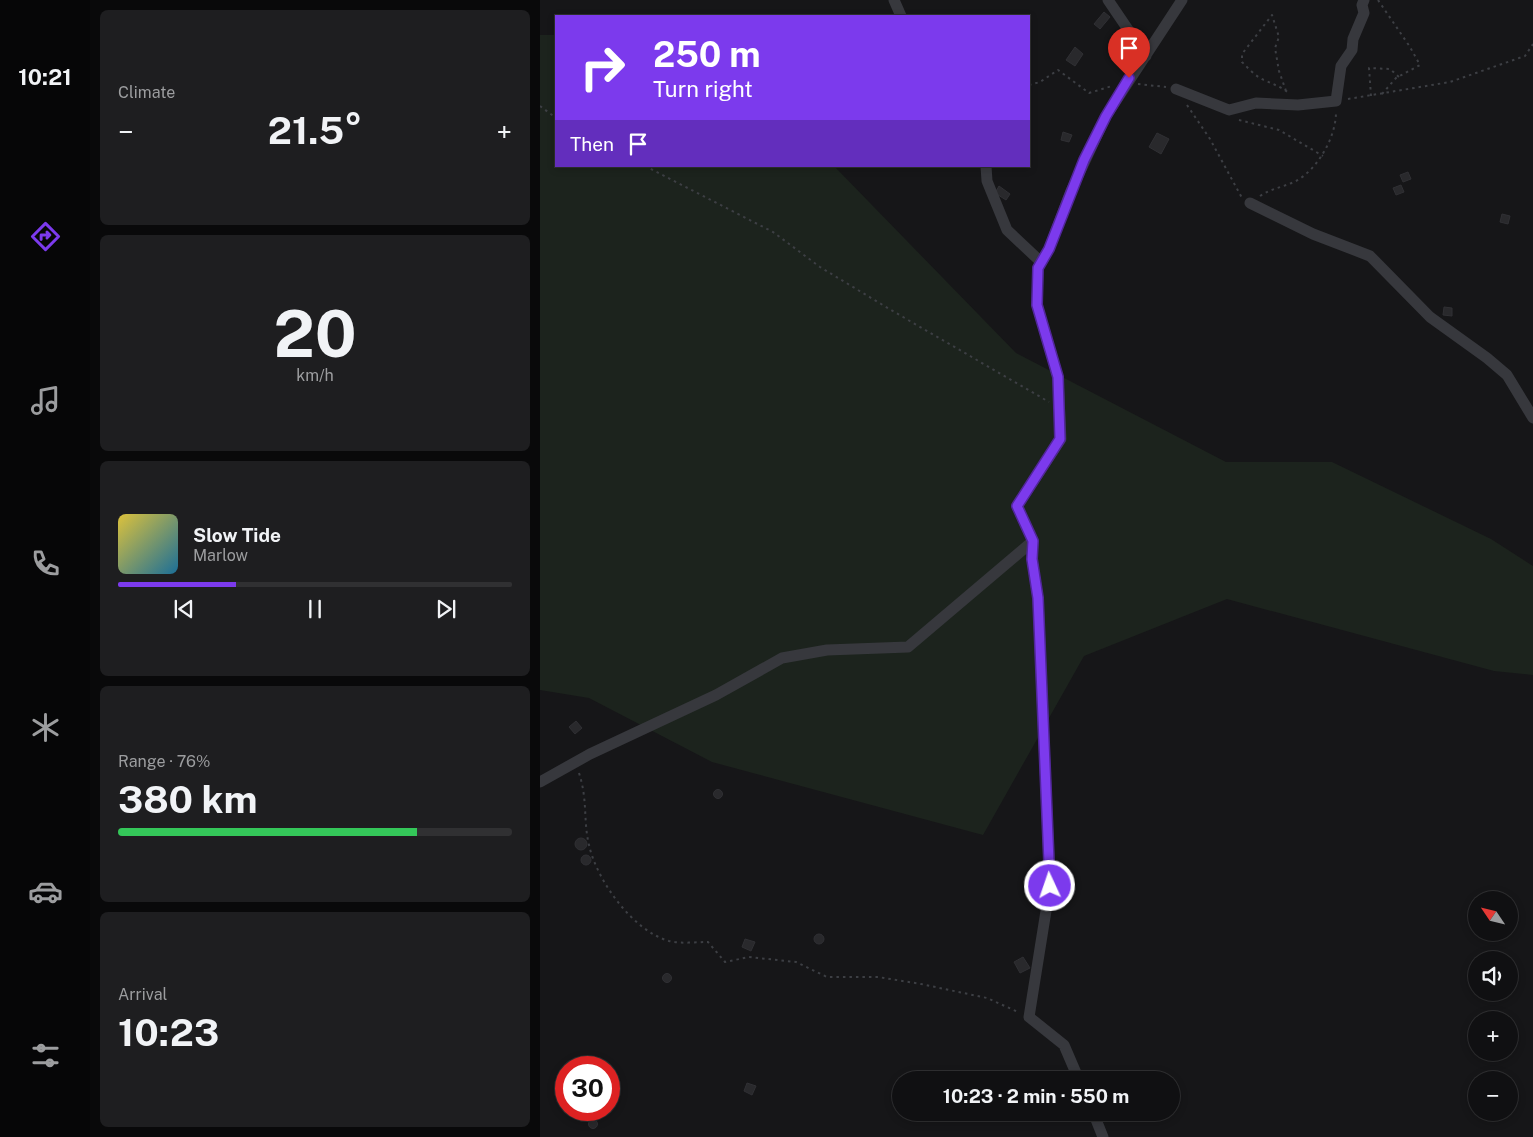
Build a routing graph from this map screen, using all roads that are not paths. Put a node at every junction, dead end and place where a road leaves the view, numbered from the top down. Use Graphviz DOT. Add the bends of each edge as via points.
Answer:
graph roads {
  1 [pos="894,0"];
  2 [pos="1108,0"];
  3 [pos="1182,0"];
  4 [pos="1364,0"];
  5 [pos="901,15"];
  6 [pos="1146,56"];
  7 [pos="1176,88"];
  8 [pos="986,167"];
  9 [pos="1250,203"];
  10 [pos="1041,262"];
  11 [pos="1533,418"];
  12 [pos="1033,541"];
  13 [pos="540,782"];
  14 [pos="1075,1071"];
  15 [pos="1096,1121"];
  16 [pos="1103,1137"];
  1 -- 5 [label="street"];
  2 -- 6 [label="street"];
  3 -- 6 [label="street"];
  4 -- 7 [label="street" via="1364,13 1352,50 1341,66 1336,101 1256,103 1229,110"];
  6 -- 10 [label="street" via="1106,116"];
  8 -- 10 [label="street" via="987,180 1007,230"];
  9 -- 11 [label="street" via="1314,234 1370,256 1430,317 1507,375"];
  10 -- 12 [label="street" via="1037,305 1058,377 1060,439 1017,506"];
  12 -- 13 [label="street" via="908,647 827,650 782,658 716,696"];
  12 -- 14 [label="street" via="1050,886 1029,1017 1064,1045"];
  15 -- 16 [label="street"];
}
